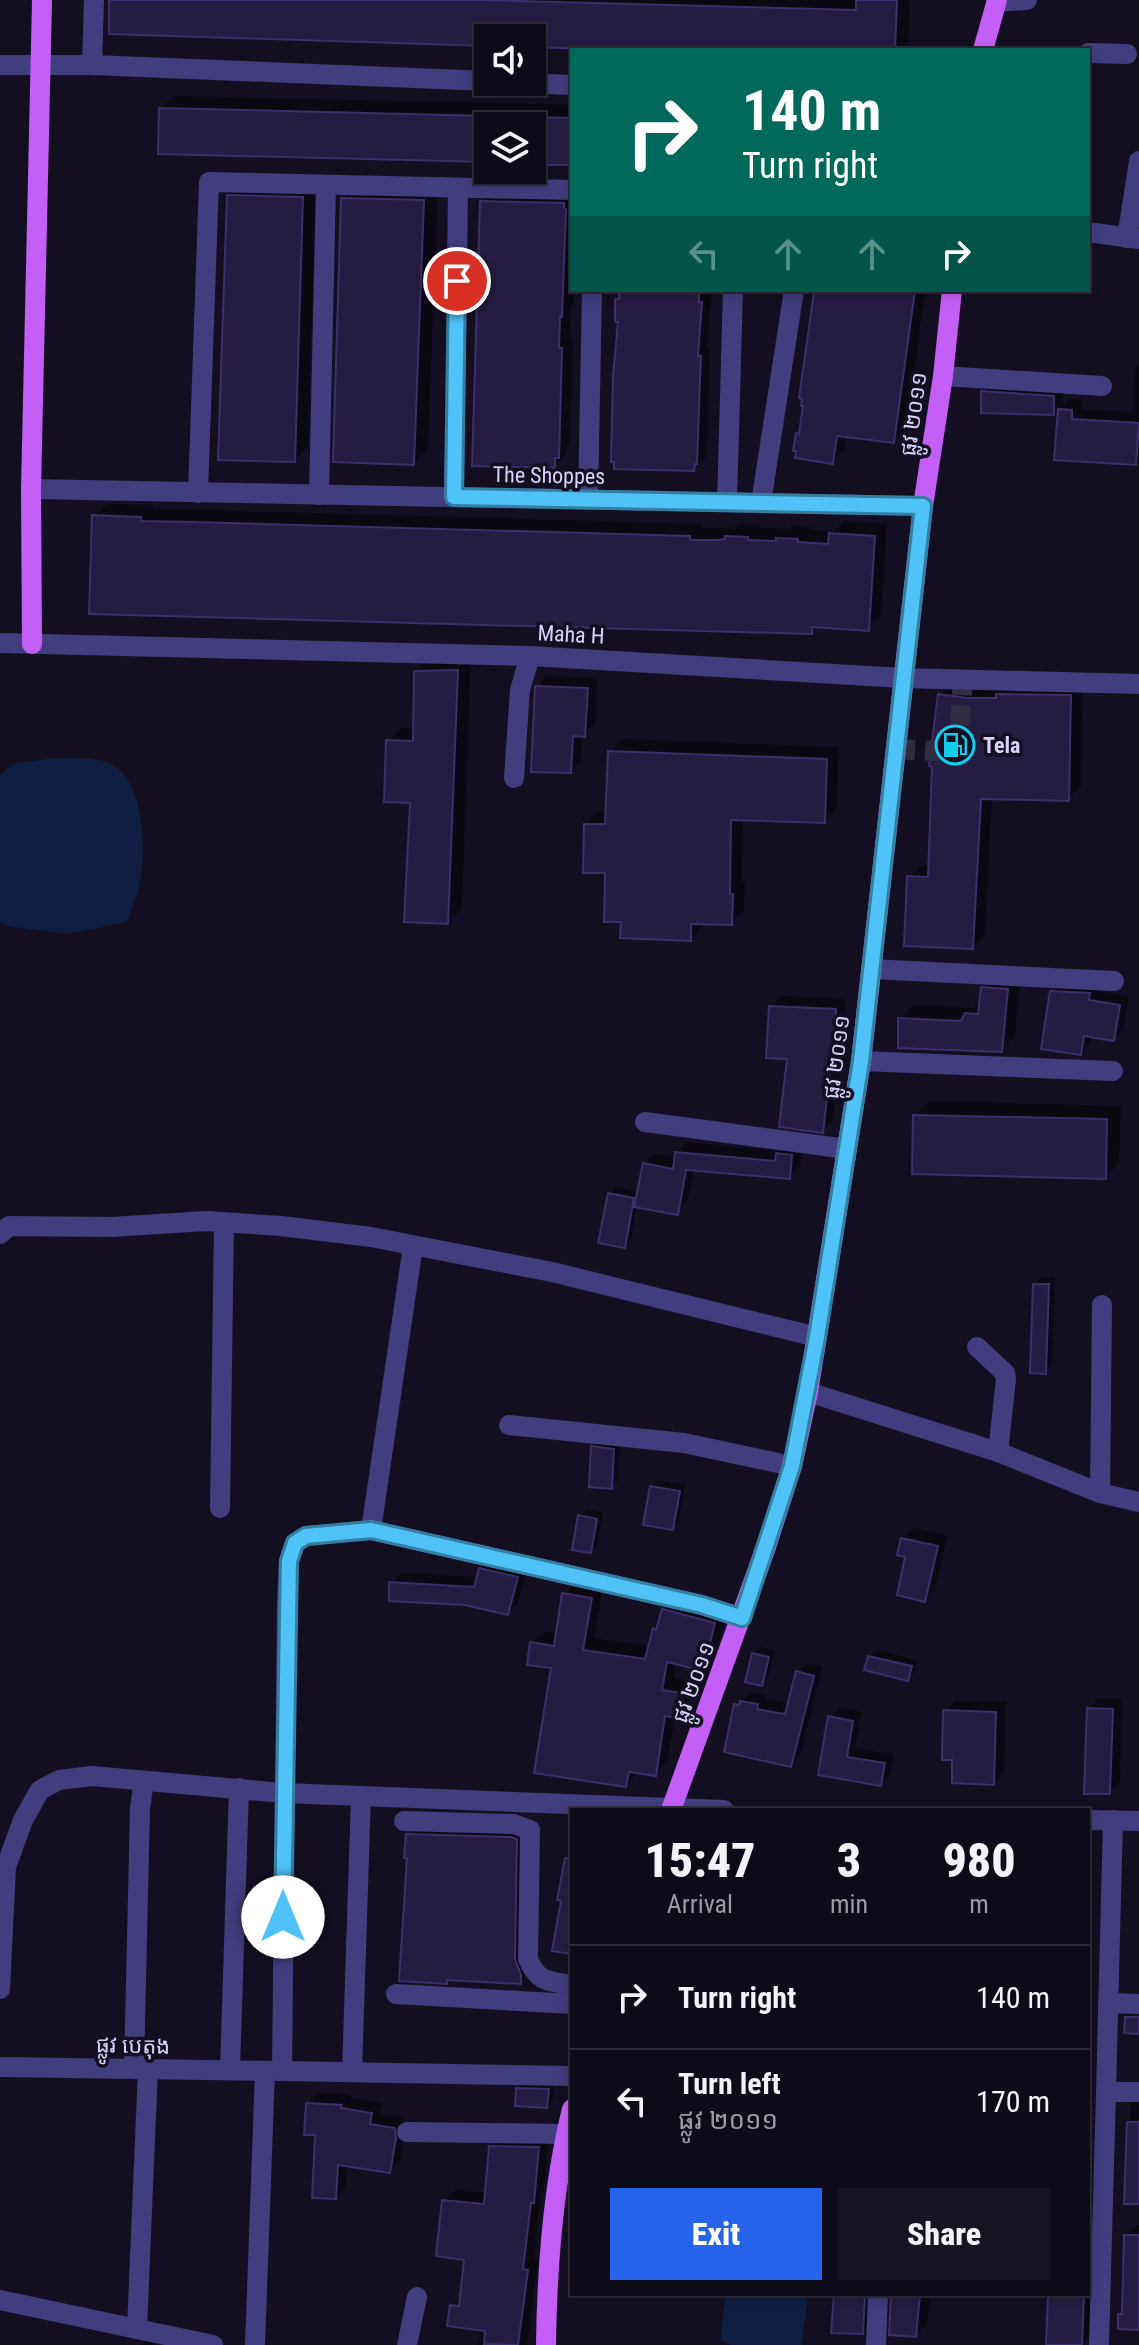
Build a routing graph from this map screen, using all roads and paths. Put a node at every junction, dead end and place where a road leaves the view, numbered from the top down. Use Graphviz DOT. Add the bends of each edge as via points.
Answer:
graph roads {
  1 [pos="42,0"];
  2 [pos="94,0"];
  3 [pos="1027,0"];
  4 [pos="996,1"];
  5 [pos="984,48"];
  6 [pos="1090,53"];
  7 [pos="1127,54"];
  8 [pos="0,65"];
  9 [pos="92,65"];
  10 [pos="42,66"];
  11 [pos="474,80"];
  12 [pos="546,84"];
  13 [pos="570,85"];
  14 [pos="1139,161"];
  15 [pos="326,185"];
  16 [pos="458,188"];
  17 [pos="570,190"];
  18 [pos="1090,232"];
  19 [pos="1133,238"];
  20 [pos="592,292"];
  21 [pos="733,292"];
  22 [pos="794,292"];
  23 [pos="952,292"];
  24 [pos="943,376"];
  25 [pos="1102,386"];
  26 [pos="31,489"];
  27 [pos="198,493"];
  28 [pos="319,495"];
  29 [pos="454,497"];
  30 [pos="588,500"];
  31 [pos="727,502"];
  32 [pos="761,503"];
  33 [pos="923,506"];
  34 [pos="0,643"];
  35 [pos="32,644"];
  36 [pos="530,656"];
  37 [pos="903,678"];
  38 [pos="1139,684"];
  39 [pos="514,778"];
  40 [pos="871,969"];
  41 [pos="1114,981"];
  42 [pos="861,1061"];
  43 [pos="1113,1071"];
  44 [pos="645,1122"];
  45 [pos="847,1149"];
  46 [pos="224,1222"];
  47 [pos="3,1225"];
  48 [pos="413,1246"];
  49 [pos="1102,1305"];
  50 [pos="817,1337"];
  51 [pos="977,1347"];
  52 [pos="808,1392"];
  53 [pos="509,1425"];
  54 [pos="998,1452"];
  55 [pos="792,1466"];
  56 [pos="1100,1493"];
  57 [pos="1139,1502"];
  58 [pos="220,1508"];
  59 [pos="371,1530"];
  60 [pos="742,1618"];
  61 [pos="144,1781"];
  62 [pos="239,1788"];
  63 [pos="283,1793"];
  64 [pos="361,1796"];
  65 [pos="647,1808"];
  66 [pos="671,1808"];
  67 [pos="1090,1820"];
  68 [pos="1113,1820"];
  69 [pos="404,1821"];
  70 [pos="1139,1821"];
  71 [pos="570,1985"];
  72 [pos="0,1989"];
  73 [pos="396,1994"];
  74 [pos="1108,2003"];
  75 [pos="570,2004"];
  76 [pos="1139,2004"];
  77 [pos="0,2067"];
  78 [pos="141,2069"];
  79 [pos="230,2070"];
  80 [pos="273,2071"];
  81 [pos="352,2072"];
  82 [pos="570,2076"];
  83 [pos="1139,2092"];
  84 [pos="1100,2099"];
  85 [pos="570,2117"];
  86 [pos="407,2132"];
  87 [pos="566,2134"];
  88 [pos="566,2184"];
  89 [pos="878,2296"];
  90 [pos="417,2297"];
  91 [pos="0,2300"];
  92 [pos="137,2329"];
  93 [pos="213,2345"];
  94 [pos="255,2345"];
  95 [pos="407,2345"];
  96 [pos="546,2345"];
  97 [pos="876,2345"];
  98 [pos="1099,2345"];
  1 -- 10 [label="main road"];
  2 -- 9 [label="street"];
  3 -- 4 [label="street"];
  4 -- 5 [label="main road"];
  6 -- 7 [label="street"];
  8 -- 10 [label="street"];
  9 -- 10 [label="street"];
  9 -- 11 [label="street"];
  10 -- 26 [label="main road"];
  12 -- 13 [label="street"];
  14 -- 19 [label="street"];
  15 -- 16 [label="street"];
  15 -- 27 [label="street" via="209,182"];
  15 -- 28 [label="street"];
  16 -- 17 [label="street"];
  16 -- 29 [label="street"];
  18 -- 19 [label="street"];
  20 -- 30 [label="street"];
  21 -- 31 [label="street"];
  22 -- 32 [label="street"];
  23 -- 24 [label="main road, ផ្លូវ ២០១១"];
  24 -- 25 [label="street"];
  24 -- 33 [label="main road, ផ្លូវ ២០១១"];
  26 -- 27 [label="street, The Shoppes"];
  26 -- 35 [label="main road"];
  27 -- 28 [label="street, The Shoppes"];
  28 -- 29 [label="street, The Shoppes"];
  29 -- 30 [label="street, The Shoppes"];
  30 -- 31 [label="street, The Shoppes"];
  31 -- 32 [label="street, The Shoppes"];
  32 -- 33 [label="street, The Shoppes"];
  33 -- 37 [label="main road, ផ្លូវ ២០១១"];
  34 -- 35 [label="street, Maha H"];
  35 -- 36 [label="street, Maha H"];
  36 -- 37 [label="street, Maha H"];
  36 -- 39 [label="street" via="520,690"];
  37 -- 38 [label="street, Maha H"];
  37 -- 40 [label="main road, ផ្លូវ ២០១១"];
  40 -- 41 [label="street"];
  40 -- 42 [label="main road, ផ្លូវ ២០១១"];
  42 -- 43 [label="street"];
  42 -- 45 [label="main road, ផ្លូវ ២០១១"];
  44 -- 45 [label="street"];
  45 -- 50 [label="main road, ផ្លូវ ២០១១"];
  46 -- 47 [label="street"];
  46 -- 48 [label="street" via="330,1231"];
  46 -- 58 [label="street"];
  48 -- 50 [label="street" via="552,1272"];
  48 -- 59 [label="street"];
  49 -- 56 [label="street"];
  50 -- 52 [label="main road, ផ្លូវ ២០១១"];
  51 -- 54 [label="street" via="1005,1373"];
  52 -- 54 [label="street"];
  52 -- 55 [label="main road, ផ្លូវ ២០១១"];
  53 -- 55 [label="street" via="684,1443"];
  54 -- 56 [label="street"];
  55 -- 60 [label="main road, ផ្លូវ ២០១១"];
  56 -- 57 [label="street"];
  59 -- 60 [label="street"];
  59 -- 63 [label="street" via="306,1536 295,1543 289,1561"];
  60 -- 66 [label="main road, ផ្លូវ ២០១១"];
  61 -- 62 [label="street"];
  61 -- 72 [label="street" via="92,1776 59,1780 40,1790 6,1867"];
  61 -- 78 [label="street"];
  62 -- 63 [label="street"];
  62 -- 79 [label="street"];
  63 -- 64 [label="street"];
  63 -- 80 [label="street"];
  64 -- 65 [label="street"];
  64 -- 81 [label="street"];
  67 -- 68 [label="street"];
  68 -- 70 [label="street"];
  68 -- 74 [label="street"];
  69 -- 71 [label="street" via="514,1824 530,1830 528,1959 539,1977"];
  73 -- 75 [label="street"];
  74 -- 76 [label="street"];
  74 -- 84 [label="street"];
  77 -- 78 [label="street, ផ្លូវ បេតុង"];
  78 -- 79 [label="street, ផ្លូវ បេតុង"];
  78 -- 92 [label="street"];
  79 -- 80 [label="street, ផ្លូវ បេតុង"];
  80 -- 81 [label="street, ផ្លូវ បេតុង"];
  80 -- 94 [label="street"];
  81 -- 82 [label="street, ផ្លូវ បេតុង"];
  83 -- 84 [label="street"];
  84 -- 98 [label="street"];
  85 -- 87 [label="main road"];
  86 -- 87 [label="street"];
  87 -- 88 [label="main road"];
  88 -- 96 [label="main road" via="547,2276"];
  89 -- 97 [label="street"];
  90 -- 95 [label="street"];
  91 -- 92 [label="street"];
  92 -- 93 [label="street"];
}
